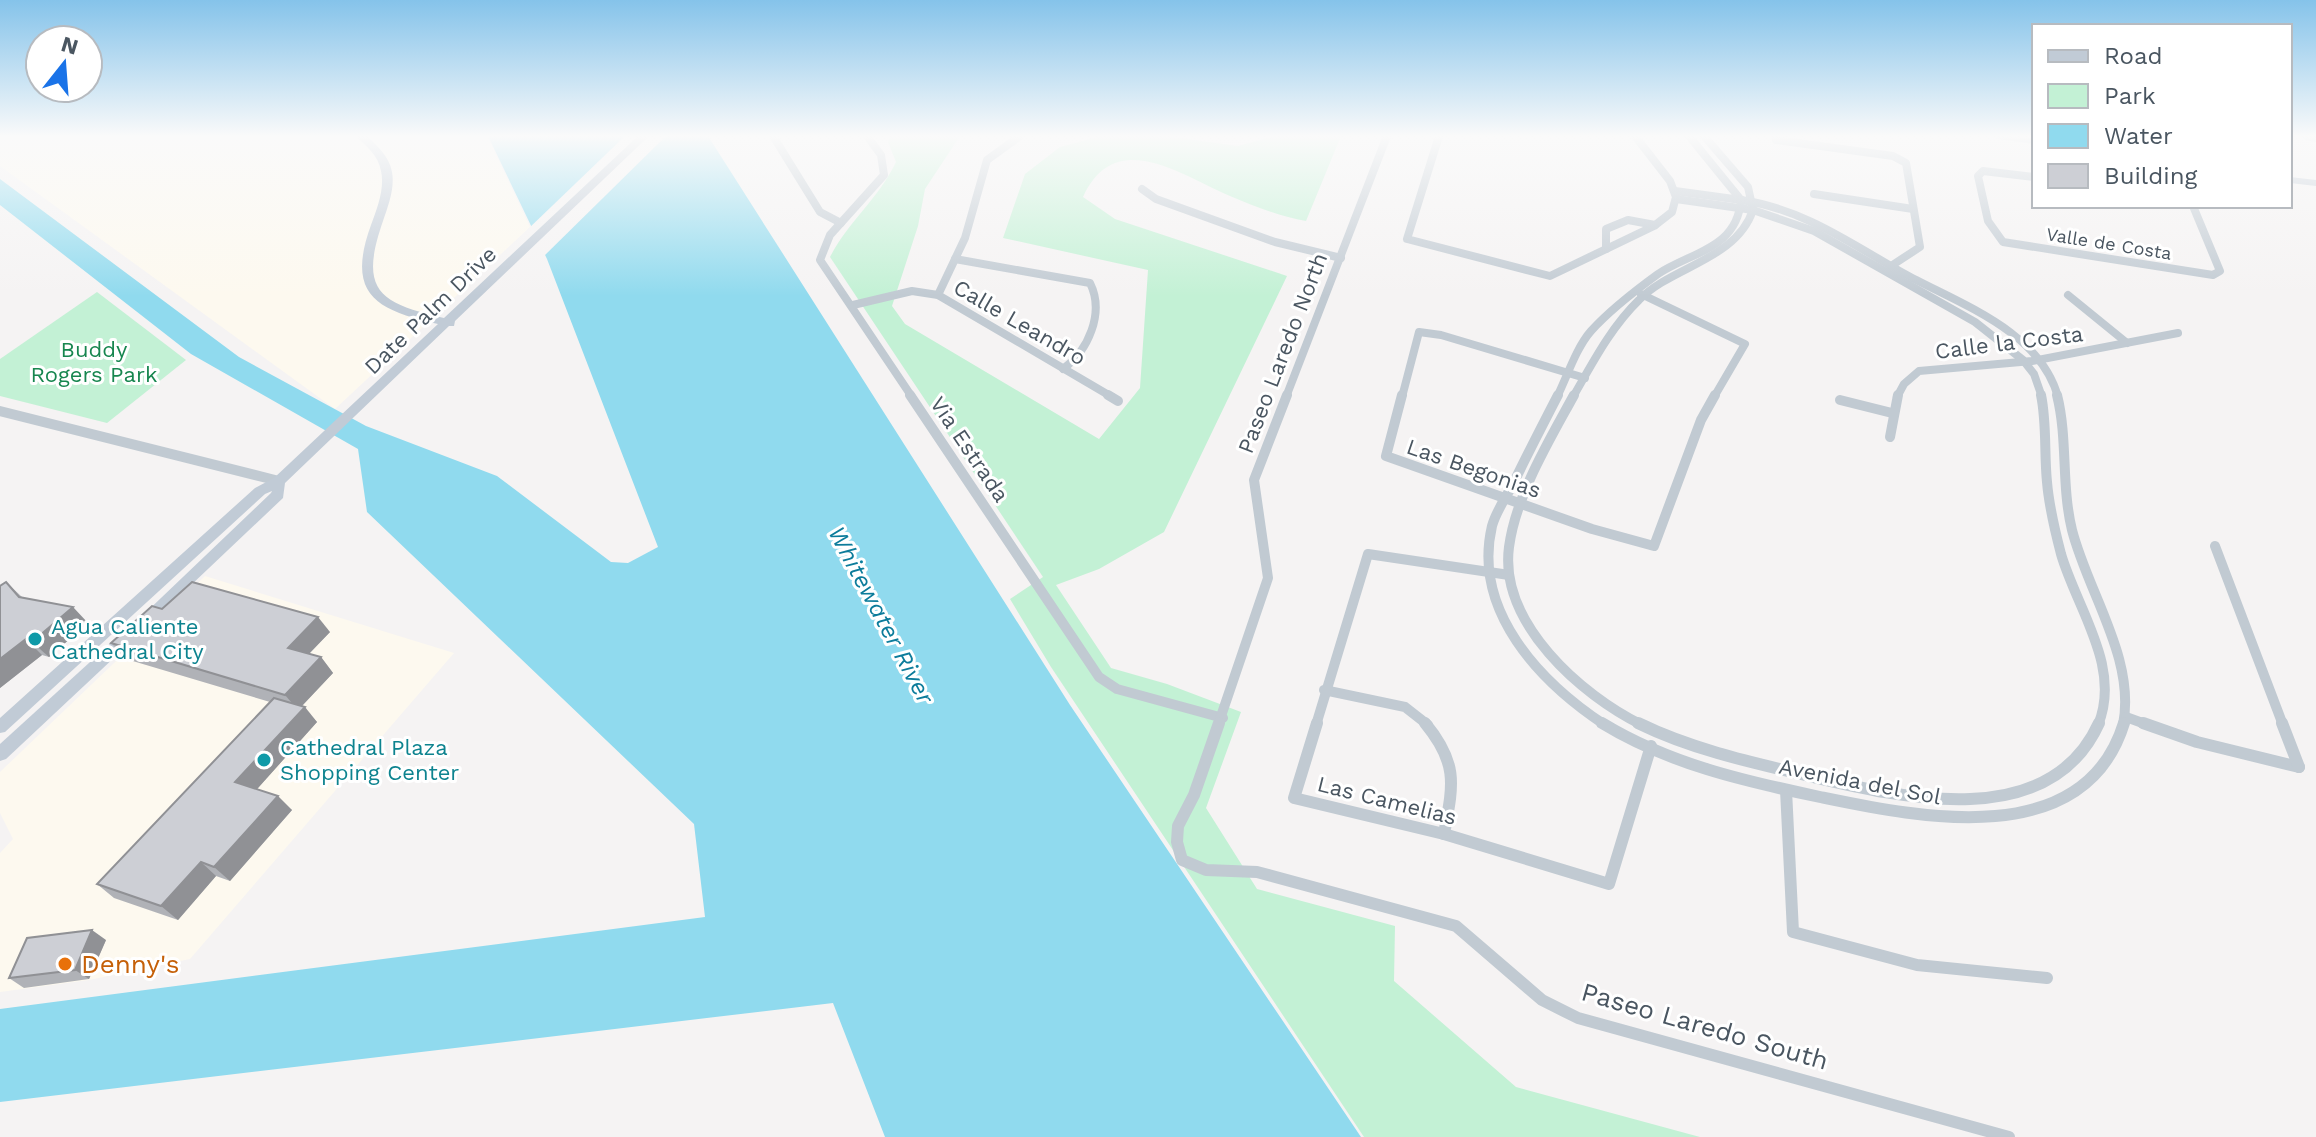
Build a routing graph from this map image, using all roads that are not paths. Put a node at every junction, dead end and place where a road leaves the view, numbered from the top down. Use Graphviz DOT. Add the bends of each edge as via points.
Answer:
graph roads {
  1 [pos="386,189"];
  2 [pos="588,189"];
  3 [pos="806,189"];
  4 [pos="871,189"];
  5 [pos="978,189"];
  6 [pos="1142,189"];
  7 [pos="1367,189"];
  8 [pos="1423,189"];
  9 [pos="1673,189"];
  10 [pos="1732,189"];
  11 [pos="1748,189"];
  12 [pos="1910,189"];
  13 [pos="1982,189"];
  14 [pos="1814,194"];
  15 [pos="1675,195"];
  16 [pos="1746,206"];
  17 [pos="2194,208"];
  18 [pos="1913,209"];
  19 [pos="841,223"];
  20 [pos="1655,225"];
  21 [pos="1606,249"];
  22 [pos="1341,258"];
  23 [pos="955,259"];
  24 [pos="1891,266"];
  25 [pos="1639,293"];
  26 [pos="938,295"];
  27 [pos="2068,295"];
  28 [pos="853,305"];
  29 [pos="450,323"];
  30 [pos="2178,333"];
  31 [pos="2127,343"];
  32 [pos="2038,360"];
  33 [pos="2024,362"];
  34 [pos="1063,369"];
  35 [pos="1569,373"];
  36 [pos="1585,378"];
  37 [pos="1840,400"];
  38 [pos="1118,401"];
  39 [pos="0,411"];
  40 [pos="1892,413"];
  41 [pos="1890,437"];
  42 [pos="279,481"];
  43 [pos="1505,497"];
  44 [pos="1522,503"];
  45 [pos="2215,546"];
  46 [pos="1489,574"];
  47 [pos="1509,575"];
  48 [pos="1324,690"];
  49 [pos="2126,717"];
  50 [pos="1223,718"];
  51 [pos="0,727"];
  52 [pos="1657,734"];
  53 [pos="1650,750"];
  54 [pos="0,754"];
  55 [pos="1786,790"];
  56 [pos="1444,834"];
  57 [pos="1182,860"];
  58 [pos="2047,978"];
  59 [pos="2009,1137"];
  1 -- 29 [label="main road" via="367,269 373,290 400,310"];
  2 -- 29 [label="main road, Date Palm Drive"];
  3 -- 19 [label="street" via="820,212"];
  4 -- 19 [label="street, Via Estrada"];
  5 -- 23 [label="street"];
  6 -- 22 [label="street" via="1156,199 1275,242"];
  7 -- 22 [label="street, Paseo Laredo North"];
  8 -- 21 [label="street" via="1407,239 1550,276 1567,273"];
  9 -- 15 [label="street"];
  10 -- 16 [label="street"];
  11 -- 16 [label="street"];
  12 -- 18 [label="street"];
  13 -- 17 [label="street, Valle de Costa" via="1995,237 2014,245 2213,275 2220,271"];
  14 -- 18 [label="street"];
  15 -- 16 [label="street, Avenida del Sol"];
  15 -- 20 [label="street" via="1668,217"];
  16 -- 24 [label="street, Avenida del Sol" via="1807,218"];
  16 -- 25 [label="street, Avenida del Sol" via="1726,238 1660,273"];
  16 -- 33 [label="street, Avenida del Sol" via="1811,230 1955,313"];
  18 -- 24 [label="street" via="1920,247"];
  19 -- 28 [label="street, Via Estrada" via="823,246 820,260"];
  20 -- 21 [label="street"];
  20 -- 21 [label="street" via="1628,220 1606,229"];
  22 -- 50 [label="street, Paseo Laredo North" via="1254,480 1268,578"];
  23 -- 26 [label="street"];
  23 -- 34 [label="street" via="1090,283 1095,299 1086,349"];
  24 -- 32 [label="street, Avenida del Sol" via="2010,334"];
  25 -- 35 [label="street, Avenida del Sol" via="1590,332"];
  25 -- 36 [label="street, Avenida del Sol"];
  25 -- 44 [label="street, Las Begonias" via="1745,344 1701,420 1654,546"];
  26 -- 28 [label="street, Calle Leandro" via="912,291"];
  26 -- 34 [label="street, Calle Leandro"];
  27 -- 31 [label="street"];
  28 -- 50 [label="street, Via Estrada" via="1099,677 1117,689"];
  29 -- 42 [label="main road, Date Palm Drive"];
  30 -- 31 [label="street, Calle la Costa"];
  31 -- 32 [label="street, Calle la Costa"];
  32 -- 33 [label="street, Calle la Costa"];
  32 -- 49 [label="street, Avenida del Sol" via="2058,389 2071,525 2119,659"];
  33 -- 40 [label="street, Calle la Costa" via="1919,371 1905,380"];
  33 -- 52 [label="street, Avenida del Sol" via="2045,402 2046,484 2060,550 2105,673 2104,712 2072,764 2006,794 1936,801 1732,758"];
  34 -- 38 [label="street, Calle Leandro"];
  35 -- 36 [label="street, Las Begonias"];
  35 -- 43 [label="street, Avenida del Sol"];
  35 -- 43 [label="street, Las Begonias" via="1419,332 1386,456"];
  36 -- 44 [label="street, Avenida del Sol"];
  37 -- 40 [label="street"];
  39 -- 42 [label="street"];
  40 -- 41 [label="street, Calle la Costa"];
  42 -- 51 [label="main road, Date Palm Drive" via="260,491"];
  42 -- 54 [label="main road, Date Palm Drive" via="278,495"];
  43 -- 44 [label="street, Las Begonias"];
  43 -- 46 [label="street, Avenida del Sol" via="1493,523"];
  44 -- 47 [label="street, Avenida del Sol" via="1509,547"];
  45 -- 49 [label="street" via="2299,767 2197,742"];
  46 -- 47 [label="street, Las Camelias"];
  46 -- 48 [label="street, Las Camelias" via="1368,554"];
  46 -- 53 [label="street, Avenida del Sol" via="1510,629 1558,689"];
  47 -- 52 [label="street, Avenida del Sol" via="1536,637 1571,678"];
  48 -- 56 [label="street" via="1405,707 1427,724 1450,758 1453,786"];
  48 -- 56 [label="street, Las Camelias" via="1294,798"];
  49 -- 55 [label="street, Avenida del Sol" via="2095,774 2055,800 2021,812 1941,818"];
  50 -- 57 [label="street, Paseo Laredo North" via="1194,795 1174,827"];
  52 -- 53 [label="street, Las Camelias"];
  53 -- 55 [label="street, Avenida del Sol"];
  53 -- 56 [label="street, Las Camelias" via="1609,884"];
  55 -- 58 [label="street" via="1793,932 1917,965"];
  57 -- 59 [label="street, Paseo Laredo South" via="1206,870 1257,872 1456,926 1542,1000 1578,1018"];
}
